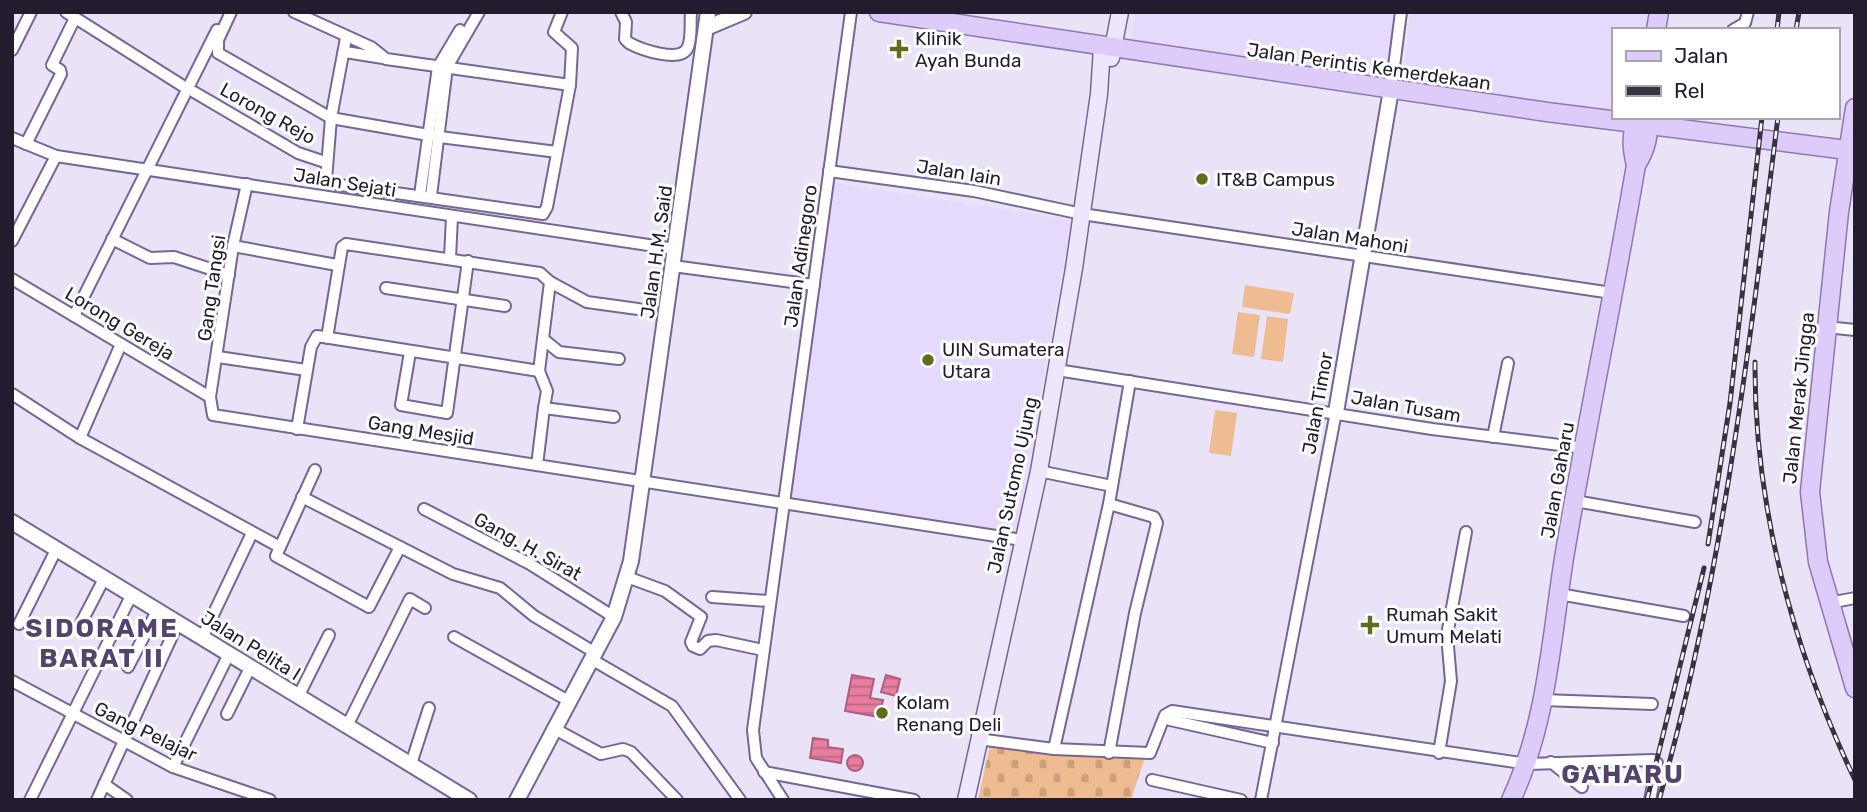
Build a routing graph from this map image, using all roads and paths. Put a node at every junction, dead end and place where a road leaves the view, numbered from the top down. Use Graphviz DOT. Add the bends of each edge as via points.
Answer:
graph roads {
  1 [pos="31,12"];
  2 [pos="229,12"];
  3 [pos="294,12"];
  4 [pos="471,12"];
  5 [pos="479,12"];
  6 [pos="562,12"];
  7 [pos="621,12"];
  8 [pos="691,12"];
  9 [pos="708,12"];
  10 [pos="744,12"];
  11 [pos="851,12"];
  12 [pos="879,12"];
  13 [pos="1120,12"];
  14 [pos="1401,12"];
  15 [pos="1748,12"];
  16 [pos="70,15"];
  17 [pos="706,27"];
  18 [pos="1736,28"];
  19 [pos="346,38"];
  20 [pos="1108,49"];
  21 [pos="12,50"];
  22 [pos="345,52"];
  23 [pos="386,59"];
  24 [pos="443,67"];
  25 [pos="570,85"];
  26 [pos="190,90"];
  27 [pos="1391,96"];
  28 [pos="1855,108"];
  29 [pos="331,118"];
  30 [pos="1612,118"];
  31 [pos="1622,119"];
  32 [pos="1642,121"];
  33 [pos="428,135"];
  34 [pos="12,138"];
  35 [pos="440,138"];
  36 [pos="26,144"];
  37 [pos="1852,151"];
  38 [pos="557,152"];
  39 [pos="56,156"];
  40 [pos="325,162"];
  41 [pos="145,168"];
  42 [pos="829,171"];
  43 [pos="247,184"];
  44 [pos="426,195"];
  45 [pos="1082,214"];
  46 [pos="453,217"];
  47 [pos="112,239"];
  48 [pos="12,241"];
  49 [pos="233,246"];
  50 [pos="676,249"];
  51 [pos="1364,257"];
  52 [pos="450,258"];
  53 [pos="468,261"];
  54 [pos="337,265"];
  55 [pos="673,266"];
  56 [pos="229,275"];
  57 [pos="12,279"];
  58 [pos="550,282"];
  59 [pos="814,285"];
  60 [pos="386,288"];
  61 [pos="1612,293"];
  62 [pos="462,300"];
  63 [pos="505,306"];
  64 [pos="638,309"];
  65 [pos="74,317"];
  66 [pos="1826,327"];
  67 [pos="1855,330"];
  68 [pos="327,338"];
  69 [pos="543,339"];
  70 [pos="121,344"];
  71 [pos="410,352"];
  72 [pos="218,357"];
  73 [pos="618,359"];
  74 [pos="457,360"];
  75 [pos="1508,363"];
  76 [pos="306,370"];
  77 [pos="1057,370"];
  78 [pos="538,371"];
  79 [pos="1130,381"];
  80 [pos="12,394"];
  81 [pos="210,397"];
  82 [pos="544,408"];
  83 [pos="1336,412"];
  84 [pos="614,417"];
  85 [pos="298,429"];
  86 [pos="1493,437"];
  87 [pos="80,438"];
  88 [pos="1584,448"];
  89 [pos="537,465"];
  90 [pos="315,470"];
  91 [pos="1039,471"];
  92 [pos="642,483"];
  93 [pos="1112,486"];
  94 [pos="302,497"];
  95 [pos="1575,501"];
  96 [pos="1109,504"];
  97 [pos="784,505"];
  98 [pos="424,509"];
  99 [pos="12,522"];
  100 [pos="1696,522"];
  101 [pos="1466,532"];
  102 [pos="252,533"];
  103 [pos="1022,540"];
  104 [pos="278,547"];
  105 [pos="400,547"];
  106 [pos="56,550"];
  107 [pos="627,577"];
  108 [pos="104,579"];
  109 [pos="1559,594"];
  110 [pos="131,596"];
  111 [pos="712,597"];
  112 [pos="1855,598"];
  113 [pos="769,601"];
  114 [pos="1829,603"];
  115 [pos="425,608"];
  116 [pos="157,611"];
  117 [pos="1684,616"];
  118 [pos="614,617"];
  119 [pos="178,623"];
  120 [pos="19,624"];
  121 [pos="81,624"];
  122 [pos="329,635"];
  123 [pos="454,637"];
  124 [pos="202,638"];
  125 [pos="763,650"];
  126 [pos="229,654"];
  127 [pos="592,655"];
  128 [pos="128,667"];
  129 [pos="250,668"];
  130 [pos="12,681"];
  131 [pos="1855,688"];
  132 [pos="298,697"];
  133 [pos="1544,699"];
  134 [pos="567,700"];
  135 [pos="1652,704"];
  136 [pos="429,708"];
  137 [pos="71,714"];
  138 [pos="226,714"];
  139 [pos="1170,720"];
  140 [pos="347,726"];
  141 [pos="554,728"];
  142 [pos="1276,728"];
  143 [pos="978,739"];
  144 [pos="123,740"];
  145 [pos="1273,743"];
  146 [pos="1054,749"];
  147 [pos="1109,753"];
  148 [pos="1439,753"];
  149 [pos="1551,762"];
  150 [pos="411,764"];
  151 [pos="1528,764"];
  152 [pos="173,767"];
  153 [pos="764,772"];
  154 [pos="1152,780"];
  155 [pos="104,784"];
  156 [pos="1582,787"];
  157 [pos="1178,788"];
  158 [pos="30,800"];
  159 [pos="97,800"];
  160 [pos="127,800"];
  161 [pos="270,800"];
  162 [pos="470,800"];
  163 [pos="517,800"];
  164 [pos="677,800"];
  165 [pos="740,800"];
  166 [pos="783,800"];
  167 [pos="914,800"];
  168 [pos="966,800"];
  169 [pos="1174,800"];
  170 [pos="1241,800"];
  171 [pos="1261,800"];
  172 [pos="1511,800"];
  173 [pos="1650,800"];
  1 -- 21 [label="street"];
  2 -- 26 [label="street"];
  2 -- 29 [label="street" via="218,40 220,55"];
  3 -- 19 [label="street"];
  4 -- 24 [label="street"];
  5 -- 24 [label="street"];
  6 -- 25 [label="street" via="553,28 572,48"];
  7 -- 8 [label="street" via="629,43 674,55 688,46"];
  9 -- 17 [label="street, Jalan H.M. Said"];
  10 -- 17 [label="street"];
  11 -- 42 [label="street, Jalan Adinegoro"];
  12 -- 20 [label="main road, Jalan Perintis Kemerdekaan"];
  13 -- 20 [label="main road, Jalan Sutomo Ujung"];
  14 -- 27 [label="street, Jalan Timor"];
  15 -- 18 [label="street" via="1745,23"];
  16 -- 26 [label="street, Lorong Rejo"];
  16 -- 36 [label="street" via="52,65 61,74"];
  17 -- 50 [label="street, Jalan H.M. Said"];
  19 -- 22 [label="street"];
  19 -- 23 [label="street" via="371,47"];
  20 -- 27 [label="main road, Jalan Perintis Kemerdekaan"];
  20 -- 45 [label="main road, Jalan Sutomo Ujung"];
  22 -- 23 [label="street"];
  22 -- 29 [label="street"];
  23 -- 24 [label="street"];
  24 -- 25 [label="street"];
  24 -- 33 [label="street"];
  24 -- 35 [label="street"];
  25 -- 38 [label="street"];
  26 -- 40 [label="street, Lorong Rejo" via="298,153"];
  26 -- 41 [label="street"];
  27 -- 30 [label="main road, Jalan Perintis Kemerdekaan"];
  27 -- 51 [label="street, Jalan Timor"];
  28 -- 37 [label="main road, Jalan Merak Jingga"];
  29 -- 33 [label="street"];
  29 -- 40 [label="street"];
  31 -- 32 [label="main road, Jalan Perintis Kemerdekaan"];
  32 -- 37 [label="main road, Jalan Perintis Kemerdekaan"];
  32 -- 61 [label="main road, Jalan Gaharu" via="1643,153 1636,165"];
  33 -- 35 [label="street"];
  33 -- 44 [label="street"];
  34 -- 36 [label="street, Jalan Sejati"];
  35 -- 38 [label="street"];
  35 -- 44 [label="street"];
  36 -- 39 [label="street, Jalan Sejati"];
  37 -- 66 [label="main road, Jalan Merak Jingga"];
  38 -- 44 [label="street" via="542,214"];
  39 -- 41 [label="street, Jalan Sejati"];
  39 -- 48 [label="street"];
  40 -- 44 [label="street" via="326,180 340,185"];
  41 -- 43 [label="street, Jalan Sejati"];
  41 -- 47 [label="street"];
  42 -- 45 [label="street, Jalan Iain" via="974,191"];
  42 -- 59 [label="street, Jalan Adinegoro"];
  43 -- 46 [label="street, Jalan Sejati"];
  43 -- 49 [label="street, Gang Tangsi"];
  45 -- 51 [label="street, Jalan Mahoni"];
  45 -- 77 [label="main road, Jalan Sutomo Ujung"];
  46 -- 50 [label="street, Jalan Sejati"];
  46 -- 52 [label="street"];
  47 -- 56 [label="street" via="150,258 170,256"];
  47 -- 65 [label="street"];
  49 -- 54 [label="street"];
  49 -- 56 [label="street, Gang Tangsi"];
  50 -- 55 [label="street, Jalan H.M. Said"];
  51 -- 61 [label="street, Jalan Mahoni"];
  51 -- 83 [label="street, Jalan Timor"];
  52 -- 53 [label="street"];
  52 -- 54 [label="street" via="346,244"];
  53 -- 58 [label="street" via="540,273"];
  53 -- 62 [label="street"];
  54 -- 68 [label="street"];
  55 -- 59 [label="street"];
  55 -- 92 [label="street, Jalan H.M. Said"];
  56 -- 72 [label="street, Gang Tangsi"];
  57 -- 65 [label="street, Lorong Gereja"];
  58 -- 64 [label="street" via="587,302"];
  58 -- 69 [label="street"];
  59 -- 97 [label="street, Jalan Adinegoro"];
  60 -- 62 [label="street"];
  61 -- 88 [label="main road, Jalan Gaharu"];
  62 -- 63 [label="street"];
  62 -- 74 [label="street"];
  65 -- 70 [label="street, Lorong Gereja"];
  66 -- 67 [label="street"];
  66 -- 114 [label="main road, Jalan Merak Jingga" via="1810,492 1818,562"];
  68 -- 71 [label="street"];
  68 -- 76 [label="street" via="313,340"];
  69 -- 73 [label="street" via="559,352"];
  69 -- 78 [label="street"];
  70 -- 81 [label="street, Lorong Gereja"];
  70 -- 87 [label="street"];
  71 -- 74 [label="street"];
  71 -- 74 [label="street" via="404,407 448,412"];
  72 -- 76 [label="street"];
  72 -- 81 [label="street, Gang Tangsi"];
  74 -- 78 [label="street"];
  75 -- 86 [label="street"];
  76 -- 85 [label="street"];
  77 -- 79 [label="street, Jalan Tusam"];
  77 -- 91 [label="main road, Jalan Sutomo Ujung"];
  78 -- 82 [label="street" via="547,391"];
  79 -- 83 [label="street, Jalan Tusam"];
  79 -- 93 [label="street"];
  80 -- 87 [label="street"];
  81 -- 85 [label="street, Gang Mesjid" via="215,416"];
  82 -- 84 [label="street"];
  82 -- 89 [label="street"];
  83 -- 86 [label="street, Jalan Tusam"];
  83 -- 142 [label="street, Jalan Timor"];
  85 -- 89 [label="street, Gang Mesjid"];
  86 -- 88 [label="street, Jalan Tusam"];
  87 -- 102 [label="street"];
  88 -- 95 [label="main road, Jalan Gaharu"];
  89 -- 92 [label="street, Gang Mesjid"];
  90 -- 94 [label="street"];
  91 -- 93 [label="street"];
  91 -- 103 [label="main road, Jalan Sutomo Ujung"];
  92 -- 97 [label="street, Gang Mesjid"];
  92 -- 107 [label="street, Jalan H.M. Said"];
  93 -- 96 [label="street"];
  94 -- 104 [label="street"];
  94 -- 105 [label="street"];
  95 -- 100 [label="street"];
  95 -- 109 [label="main road, Jalan Gaharu"];
  96 -- 146 [label="street"];
  96 -- 147 [label="street" via="1157,519"];
  97 -- 103 [label="street"];
  97 -- 113 [label="street, Jalan Adinegoro"];
  98 -- 118 [label="street, Gang. H. Sirat" via="530,564"];
  99 -- 106 [label="street, Jalan Pelita I"];
  101 -- 148 [label="street" via="1447,635 1451,681"];
  102 -- 104 [label="street"];
  102 -- 124 [label="street"];
  103 -- 143 [label="main road, Jalan Sutomo Ujung"];
  104 -- 105 [label="street" via="276,556 369,607"];
  105 -- 127 [label="street" via="453,574 500,588"];
  106 -- 108 [label="street, Jalan Pelita I"];
  106 -- 120 [label="street"];
  107 -- 118 [label="street, Jalan H.M. Said"];
  107 -- 125 [label="street" via="665,591 701,617 691,642 698,649 712,640"];
  108 -- 110 [label="street, Jalan Pelita I"];
  108 -- 121 [label="street"];
  109 -- 117 [label="street"];
  109 -- 133 [label="main road, Jalan Gaharu"];
  110 -- 116 [label="street, Jalan Pelita I"];
  110 -- 137 [label="street"];
  111 -- 113 [label="street"];
  112 -- 114 [label="street"];
  113 -- 125 [label="street, Jalan Adinegoro"];
  114 -- 131 [label="main road, Jalan Merak Jingga"];
  115 -- 140 [label="street" via="410,599"];
  116 -- 119 [label="street, Jalan Pelita I"];
  116 -- 128 [label="street"];
  118 -- 127 [label="street, Jalan H.M. Said"];
  119 -- 124 [label="street, Jalan Pelita I"];
  119 -- 144 [label="street"];
  122 -- 132 [label="street"];
  123 -- 134 [label="street"];
  124 -- 126 [label="street, Jalan Pelita I"];
  125 -- 153 [label="street, Jalan Adinegoro" via="753,742"];
  126 -- 129 [label="street, Jalan Pelita I"];
  126 -- 152 [label="street"];
  127 -- 134 [label="street, Jalan H.M. Said"];
  127 -- 165 [label="street" via="671,706"];
  129 -- 132 [label="street, Jalan Pelita I"];
  129 -- 138 [label="street"];
  130 -- 137 [label="street, Gang Pelajar"];
  132 -- 140 [label="street, Jalan Pelita I"];
  133 -- 135 [label="street"];
  133 -- 151 [label="main road, Jalan Gaharu"];
  134 -- 141 [label="street, Jalan H.M. Said"];
  136 -- 150 [label="street"];
  137 -- 144 [label="street, Gang Pelajar"];
  137 -- 158 [label="street"];
  139 -- 145 [label="street"];
  140 -- 150 [label="street, Jalan Pelita I"];
  141 -- 163 [label="street, Jalan H.M. Said"];
  141 -- 164 [label="street" via="601,754 623,749 631,752"];
  142 -- 145 [label="street, Jalan Timor"];
  142 -- 147 [label="street" via="1172,711 1165,715 1150,753"];
  142 -- 148 [label="street"];
  143 -- 146 [label="street"];
  143 -- 168 [label="main road, Jalan Sutomo Ujung"];
  144 -- 152 [label="street, Gang Pelajar"];
  144 -- 155 [label="street"];
  145 -- 171 [label="street, Jalan Timor"];
  146 -- 147 [label="street"];
  148 -- 151 [label="street"];
  149 -- 151 [label="street"];
  149 -- 156 [label="street"];
  149 -- 173 [label="street" via="1653,760 1657,764"];
  150 -- 162 [label="street, Jalan Pelita I"];
  151 -- 172 [label="main road, Jalan Gaharu"];
  152 -- 161 [label="street, Gang Pelajar"];
  153 -- 166 [label="street, Jalan Adinegoro"];
  153 -- 167 [label="street"];
  154 -- 157 [label="street"];
  155 -- 159 [label="street"];
  155 -- 160 [label="street"];
  157 -- 169 [label="street"];
  157 -- 170 [label="street"];
}
